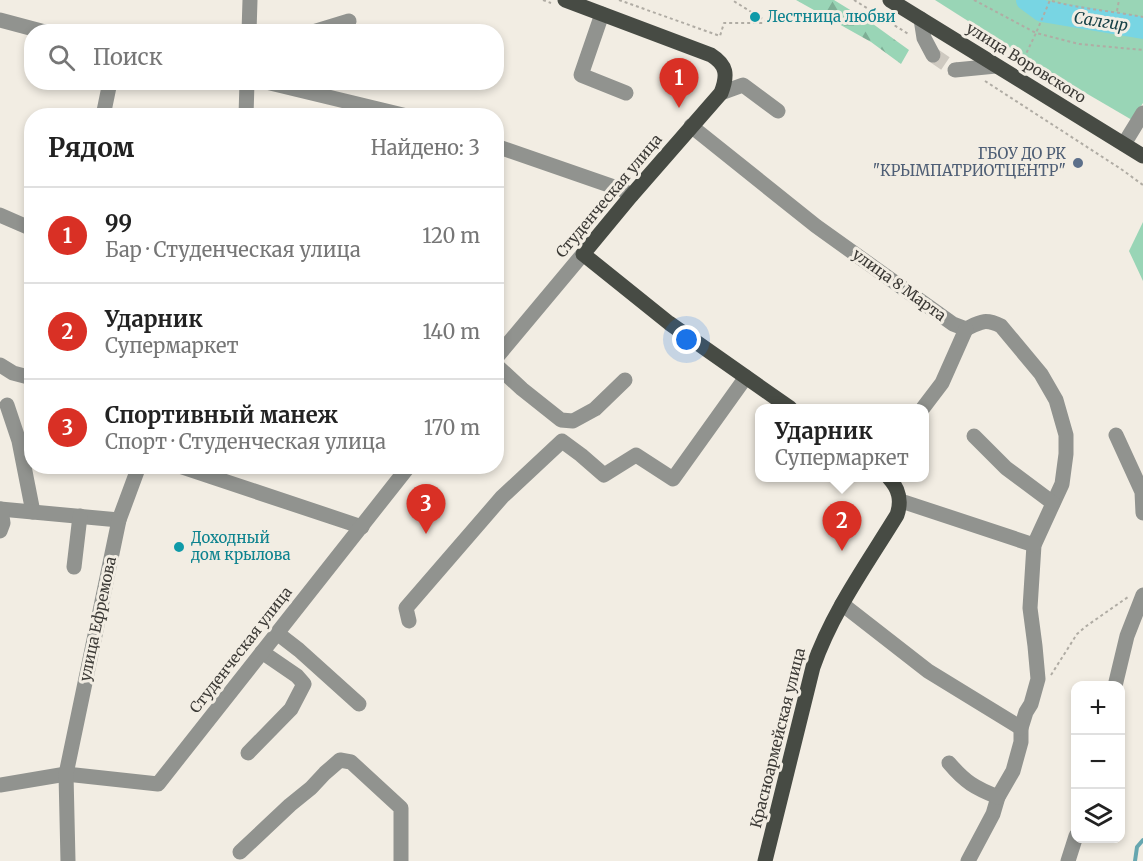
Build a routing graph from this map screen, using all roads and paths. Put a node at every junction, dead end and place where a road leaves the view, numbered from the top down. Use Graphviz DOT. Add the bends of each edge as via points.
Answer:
graph roads {
  1 [pos="250,0"];
  2 [pos="543,0"];
  3 [pos="619,0"];
  4 [pos="732,0"];
  5 [pos="854,0"];
  6 [pos="891,0"];
  7 [pos="974,0"];
  8 [pos="1050,0"];
  9 [pos="1119,0"];
  10 [pos="560,2"];
  11 [pos="1117,12"];
  12 [pos="602,14"];
  13 [pos="1143,17"];
  14 [pos="921,19"];
  15 [pos="0,20"];
  16 [pos="350,21"];
  17 [pos="249,24"];
  18 [pos="340,24"];
  19 [pos="24,26"];
  20 [pos="1036,33"];
  21 [pos="924,38"];
  22 [pos="1143,50"];
  23 [pos="933,55"];
  24 [pos="1023,58"];
  25 [pos="996,66"];
  26 [pos="955,70"];
  27 [pos="985,81"];
  28 [pos="109,90"];
  29 [pos="247,90"];
  30 [pos="299,90"];
  31 [pos="626,93"];
  32 [pos="721,93"];
  33 [pos="105,108"];
  34 [pos="246,108"];
  35 [pos="374,108"];
  36 [pos="778,111"];
  37 [pos="1143,113"];
  38 [pos="691,126"];
  39 [pos="1124,144"];
  40 [pos="504,149"];
  41 [pos="1143,156"];
  42 [pos="1143,185"];
  43 [pos="630,196"];
  44 [pos="0,215"];
  45 [pos="24,226"];
  46 [pos="583,254"];
  47 [pos="966,329"];
  48 [pos="504,348"];
  49 [pos="0,365"];
  50 [pos="504,372"];
  51 [pos="24,376"];
  52 [pos="746,377"];
  53 [pos="625,380"];
  54 [pos="784,404"];
  55 [pos="926,404"];
  56 [pos="7,405"];
  57 [pos="561,420"];
  58 [pos="1116,435"];
  59 [pos="974,436"];
  60 [pos="562,441"];
  61 [pos="24,466"];
  62 [pos="26,474"];
  63 [pos="137,474"];
  64 [pos="203,474"];
  65 [pos="403,474"];
  66 [pos="893,482"];
  67 [pos="1142,491"];
  68 [pos="901,501"];
  69 [pos="1053,503"];
  70 [pos="0,509"];
  71 [pos="33,512"];
  72 [pos="1143,513"];
  73 [pos="80,516"];
  74 [pos="119,520"];
  75 [pos="362,527"];
  76 [pos="0,531"];
  77 [pos="1034,545"];
  78 [pos="74,567"];
  79 [pos="1138,594"];
  80 [pos="842,604"];
  81 [pos="409,621"];
  82 [pos="277,633"];
  83 [pos="262,652"];
  84 [pos="1116,681"];
  85 [pos="1047,682"];
  86 [pos="359,704"];
  87 [pos="1022,728"];
  88 [pos="248,753"];
  89 [pos="949,764"];
  90 [pos="66,774"];
  91 [pos="0,784"];
  92 [pos="998,797"];
  93 [pos="1074,843"];
  94 [pos="240,852"];
  95 [pos="68,861"];
  96 [pos="401,861"];
  97 [pos="765,861"];
  98 [pos="968,861"];
  99 [pos="1068,861"];
  1 -- 17 [label="street"];
  2 -- 10 [label="path"];
  3 -- 4 [label="path" via="720,36 724,23 769,23"];
  5 -- 21 [label="path" via="915,38"];
  6 -- 14 [label="main road, улица Воровского"];
  7 -- 20 [label="path"];
  8 -- 11 [label="path"];
  8 -- 20 [label="path"];
  9 -- 11 [label="path"];
  10 -- 12 [label="main road"];
  11 -- 13 [label="path"];
  12 -- 31 [label="street" via="580,75"];
  12 -- 32 [label="main road" via="718,59 726,75"];
  14 -- 21 [label="street"];
  14 -- 25 [label="main road, улица Воровского"];
  15 -- 19 [label="street"];
  16 -- 18 [label="street"];
  20 -- 22 [label="path" via="1079,44"];
  20 -- 24 [label="path"];
  21 -- 23 [label="street"];
  25 -- 26 [label="street"];
  25 -- 39 [label="main road, улица Воровского"];
  27 -- 42 [label="path"];
  28 -- 33 [label="street"];
  29 -- 34 [label="street"];
  30 -- 35 [label="street"];
  32 -- 36 [label="street" via="743,86"];
  32 -- 38 [label="main road, Студенческая улица"];
  37 -- 39 [label="street"];
  38 -- 43 [label="main road, Студенческая улица"];
  38 -- 47 [label="street, улица 8 Марта" via="816,226 953,324"];
  39 -- 41 [label="main road, улица Воровского"];
  40 -- 43 [label="street" via="623,190"];
  43 -- 46 [label="main road, Студенческая улица"];
  44 -- 45 [label="street"];
  46 -- 48 [label="street, Студенческая улица"];
  46 -- 52 [label="main road" via="669,323"];
  47 -- 55 [label="street" via="942,383"];
  47 -- 69 [label="street" via="983,321 1001,326 1041,374 1056,400 1066,435 1066,454 1062,484"];
  49 -- 51 [label="street"];
  50 -- 57 [label="street"];
  52 -- 54 [label="main road"];
  52 -- 60 [label="street" via="673,479 636,455 604,475"];
  53 -- 57 [label="street" via="595,409 573,421"];
  56 -- 61 [label="street"];
  57 -- 60 [label="street"];
  58 -- 67 [label="street"];
  59 -- 69 [label="street" via="1006,468"];
  60 -- 81 [label="street" via="502,497 406,608"];
  62 -- 71 [label="street"];
  63 -- 74 [label="street, улица Ефремова"];
  64 -- 75 [label="street"];
  65 -- 75 [label="street, Студенческая улица"];
  66 -- 68 [label="main road"];
  67 -- 72 [label="street"];
  68 -- 77 [label="street"];
  68 -- 80 [label="main road, Красноармейская улица" via="897,515"];
  69 -- 77 [label="street"];
  70 -- 71 [label="street"];
  70 -- 76 [label="street"];
  71 -- 73 [label="street"];
  73 -- 74 [label="street"];
  73 -- 78 [label="street"];
  74 -- 90 [label="street, улица Ефремова"];
  75 -- 82 [label="street, Студенческая улица"];
  77 -- 87 [label="street" via="1030,608 1038,679"];
  79 -- 84 [label="street"];
  79 -- 85 [label="path" via="1077,634"];
  80 -- 87 [label="street" via="928,671"];
  80 -- 97 [label="main road, Красноармейская улица" via="813,667"];
  82 -- 83 [label="street, Студенческая улица"];
  82 -- 86 [label="street"];
  83 -- 88 [label="street" via="304,684 291,709"];
  83 -- 90 [label="street, Студенческая улица" via="158,784"];
  87 -- 92 [label="street" via="1013,771"];
  89 -- 92 [label="street" via="977,789"];
  90 -- 91 [label="street"];
  90 -- 95 [label="street, улица Ефремова"];
  92 -- 98 [label="street"];
  93 -- 99 [label="street"];
  94 -- 96 [label="street" via="340,760 351,762 401,808"];
}
